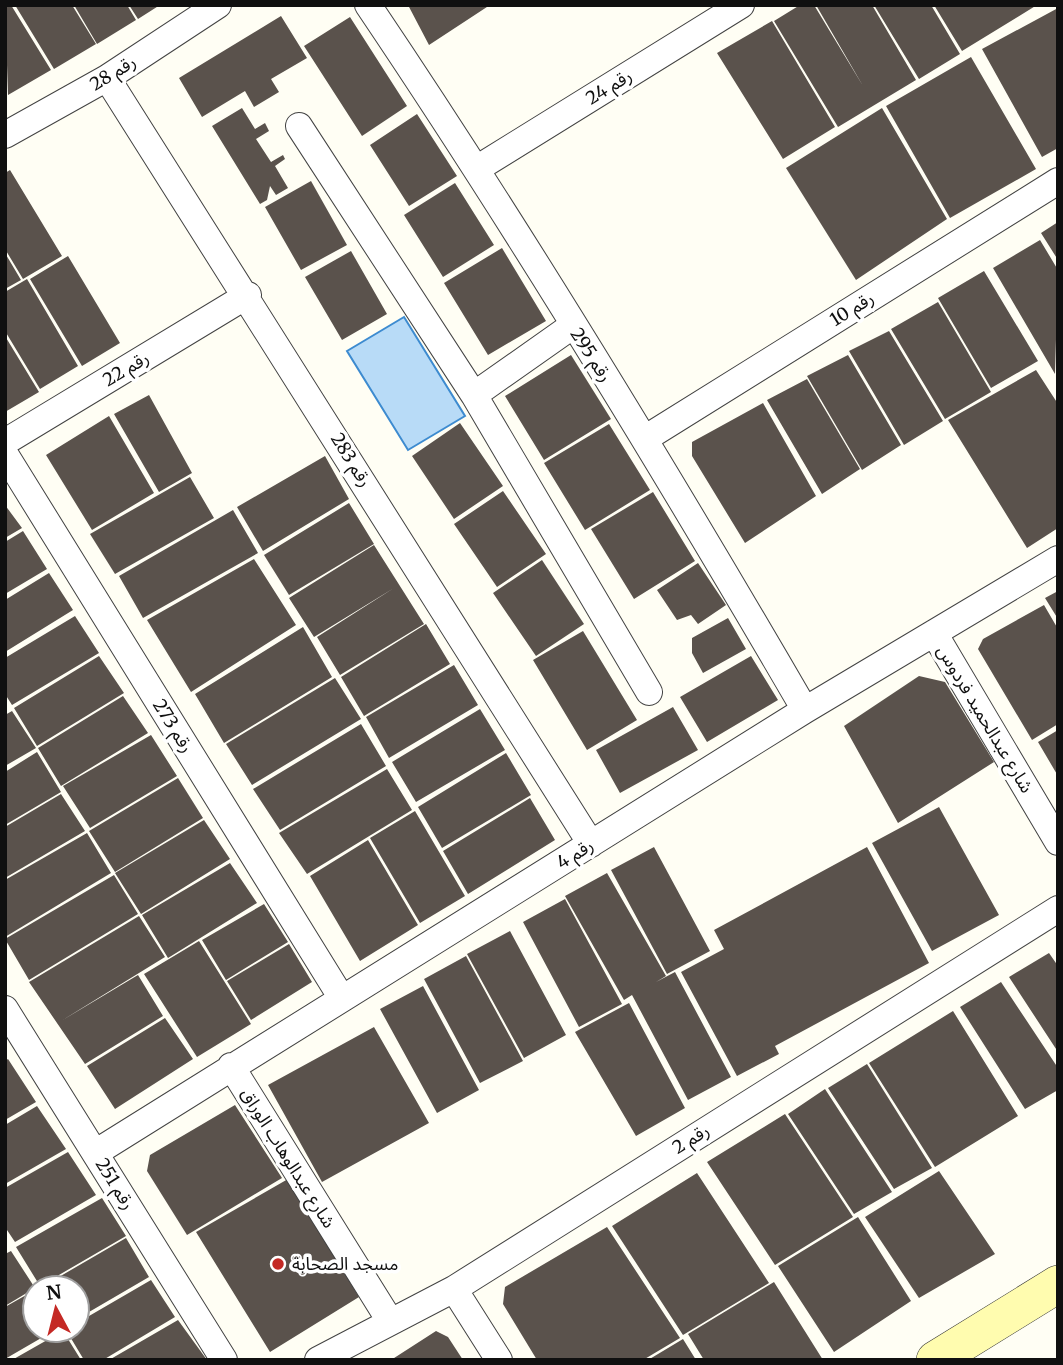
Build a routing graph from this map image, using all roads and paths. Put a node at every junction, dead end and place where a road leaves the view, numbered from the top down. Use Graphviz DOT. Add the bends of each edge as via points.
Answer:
graph roads {
  1 [pos="218,5"];
  2 [pos="368,5"];
  3 [pos="741,5"];
  4 [pos="107,78"];
  5 [pos="299,126"];
  6 [pos="5,135"];
  7 [pos="478,168"];
  8 [pos="1058,181"];
  9 [pos="248,295"];
  10 [pos="572,326"];
  11 [pos="474,395"];
  12 [pos="646,438"];
  13 [pos="5,442"];
  14 [pos="5,454"];
  15 [pos="1058,559"];
  16 [pos="934,633"];
  17 [pos="649,692"];
  18 [pos="805,710"];
  19 [pos="1058,842"];
  20 [pos="591,844"];
  21 [pos="1058,909"];
  22 [pos="341,998"];
  23 [pos="5,1009"];
  24 [pos="231,1066"];
  25 [pos="95,1153"];
  26 [pos="1058,1284"];
  27 [pos="454,1289"];
  28 [pos="390,1321"];
  29 [pos="224,1360"];
  30 [pos="318,1360"];
  31 [pos="499,1360"];
  32 [pos="935,1360"];
  1 -- 4 [label="street, رقم 28"];
  2 -- 7 [label="street, رقم 295"];
  3 -- 7 [label="street, رقم 24"];
  4 -- 6 [label="street, رقم 28"];
  4 -- 9 [label="street, رقم 283"];
  5 -- 11 [label="street"];
  7 -- 10 [label="street, رقم 295"];
  8 -- 12 [label="street, رقم 10"];
  9 -- 13 [label="street, رقم 22"];
  9 -- 20 [label="street, رقم 283"];
  10 -- 11 [label="street"];
  10 -- 12 [label="street, رقم 295"];
  11 -- 17 [label="street"];
  12 -- 18 [label="street, رقم 295"];
  14 -- 22 [label="street, رقم 273"];
  15 -- 16 [label="street, رقم 4"];
  16 -- 18 [label="street, رقم 4"];
  16 -- 19 [label="street, شارع عبدالحميد فردوس"];
  18 -- 20 [label="street, رقم 4"];
  20 -- 22 [label="street, رقم 4"];
  21 -- 27 [label="street, رقم 2"];
  22 -- 24 [label="street, رقم 4"];
  23 -- 25 [label="street, رقم 251"];
  24 -- 25 [label="street, رقم 4"];
  24 -- 28 [label="street, شارع عبدالوهاب الوراق"];
  25 -- 29 [label="street, رقم 251"];
  26 -- 32 [label="street"];
  27 -- 28 [label="street, رقم 2"];
  27 -- 31 [label="street"];
  28 -- 30 [label="street, رقم 2"];
}
